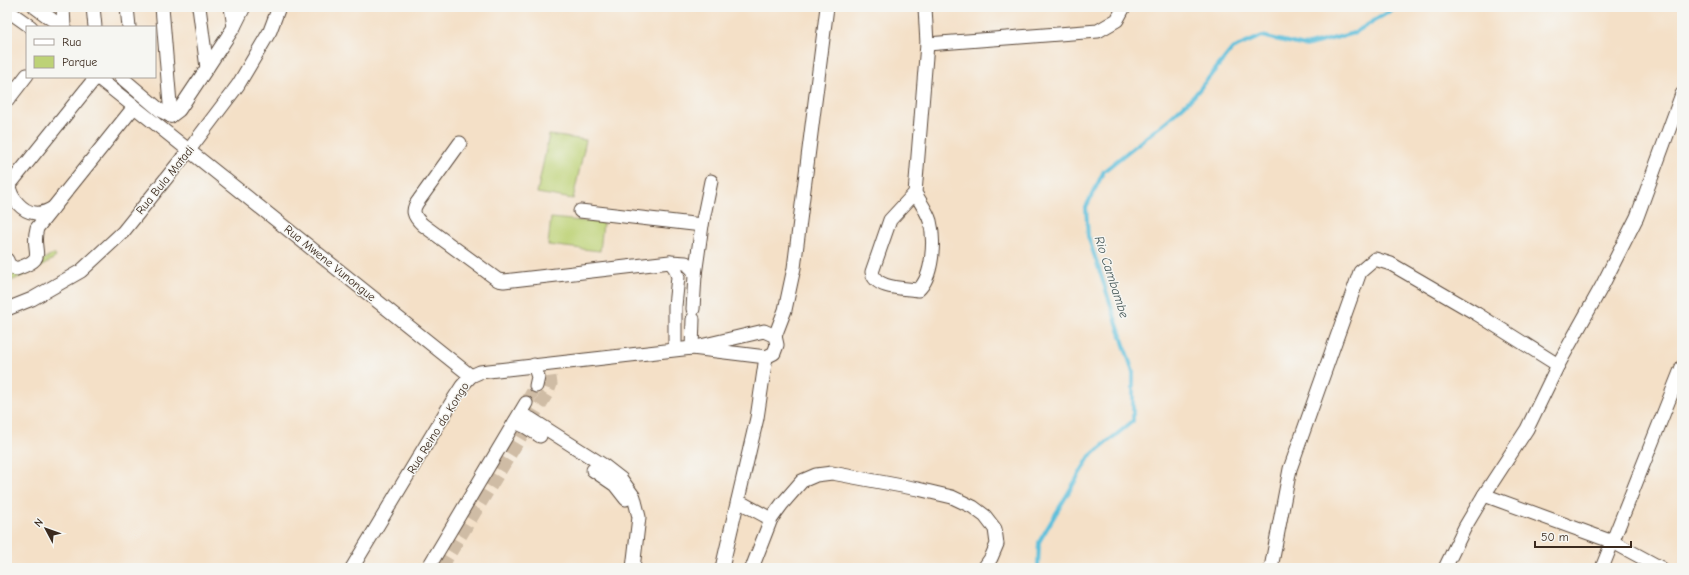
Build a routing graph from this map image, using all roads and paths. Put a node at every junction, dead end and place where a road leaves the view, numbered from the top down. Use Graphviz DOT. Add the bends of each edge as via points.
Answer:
graph roads {
  1 [pos="35,7"];
  2 [pos="63,7"];
  3 [pos="93,7"];
  4 [pos="127,7"];
  5 [pos="162,7"];
  6 [pos="199,7"];
  7 [pos="231,7"];
  8 [pos="244,7"];
  9 [pos="280,7"];
  10 [pos="827,7"];
  11 [pos="925,7"];
  12 [pos="1124,7"];
  13 [pos="7,10"];
  14 [pos="30,26"];
  15 [pos="62,26"];
  16 [pos="63,26"];
  17 [pos="95,26"];
  18 [pos="129,26"];
  19 [pos="234,27"];
  20 [pos="927,44"];
  21 [pos="207,68"];
  22 [pos="26,76"];
  23 [pos="96,78"];
  24 [pos="98,78"];
  25 [pos="123,78"];
  26 [pos="133,82"];
  27 [pos="1682,94"];
  28 [pos="7,101"];
  29 [pos="134,107"];
  30 [pos="171,116"];
  31 [pos="460,143"];
  32 [pos="189,150"];
  33 [pos="711,181"];
  34 [pos="8,186"];
  35 [pos="915,193"];
  36 [pos="54,208"];
  37 [pos="580,211"];
  38 [pos="702,225"];
  39 [pos="7,260"];
  40 [pos="670,262"];
  41 [pos="695,275"];
  42 [pos="675,306"];
  43 [pos="7,309"];
  44 [pos="693,311"];
  45 [pos="775,336"];
  46 [pos="692,348"];
  47 [pos="676,349"];
  48 [pos="766,357"];
  49 [pos="534,365"];
  50 [pos="1558,365"];
  51 [pos="1682,367"];
  52 [pos="471,376"];
  53 [pos="536,386"];
  54 [pos="520,413"];
  55 [pos="1484,495"];
  56 [pos="738,501"];
  57 [pos="771,518"];
  58 [pos="1613,542"];
  59 [pos="352,568"];
  60 [pos="428,568"];
  61 [pos="625,568"];
  62 [pos="633,568"];
  63 [pos="722,568"];
  64 [pos="752,568"];
  65 [pos="984,568"];
  66 [pos="1272,568"];
  67 [pos="1445,568"];
  68 [pos="1602,568"];
  69 [pos="1661,568"];
  1 -- 15 [label="street"];
  2 -- 16 [label="street"];
  3 -- 17 [label="street"];
  4 -- 18 [label="street"];
  5 -- 30 [label="street"];
  6 -- 21 [label="street"];
  7 -- 19 [label="street"];
  8 -- 19 [label="street"];
  9 -- 32 [label="street, Rua Bula Matadi" via="256,58"];
  10 -- 45 [label="street" via="794,268 785,310"];
  11 -- 20 [label="street"];
  12 -- 20 [label="street" via="1118,20 1098,30"];
  13 -- 14 [label="street"];
  19 -- 21 [label="street"];
  20 -- 35 [label="street"];
  21 -- 30 [label="street" via="179,110"];
  22 -- 28 [label="street"];
  23 -- 34 [label="street"];
  24 -- 29 [label="street, Rua Mwene Vunongue"];
  25 -- 26 [label="street"];
  26 -- 30 [label="street" via="161,111"];
  27 -- 50 [label="street" via="1636,217 1602,286"];
  29 -- 32 [label="street, Rua Mwene Vunongue"];
  29 -- 36 [label="street"];
  31 -- 40 [label="street" via="418,200 413,213 423,225 498,280"];
  32 -- 43 [label="street, Rua Bula Matadi" via="123,232 81,271 32,299"];
  32 -- 52 [label="street, Rua Mwene Vunongue"];
  33 -- 38 [label="street"];
  34 -- 36 [label="street" via="12,197 34,213"];
  35 -- 35 [label="street" via="930,222 932,253 928,275 918,290 880,284 874,279 872,272 890,220"];
  36 -- 39 [label="street" via="37,228 35,260 16,269 8,265"];
  37 -- 38 [label="street"];
  38 -- 41 [label="street"];
  40 -- 41 [label="street" via="686,263"];
  40 -- 42 [label="street" via="678,277"];
  41 -- 44 [label="street"];
  42 -- 44 [label="street" via="680,303"];
  42 -- 47 [label="street"];
  44 -- 46 [label="street"];
  45 -- 46 [label="street, Rua Reino do Kongo" via="764,331"];
  45 -- 48 [label="street" via="777,346 774,353"];
  46 -- 47 [label="street, Rua Reino do Kongo"];
  46 -- 48 [label="street, Rua Reino do Kongo"];
  47 -- 49 [label="street, Rua Reino do Kongo"];
  48 -- 56 [label="street" via="757,418"];
  49 -- 52 [label="street, Rua Reino do Kongo" via="480,372"];
  49 -- 53 [label="street" via="538,377"];
  50 -- 55 [label="street" via="1527,429"];
  50 -- 66 [label="street" via="1391,264 1375,259 1369,263 1360,272 1290,469"];
  51 -- 58 [label="street"];
  52 -- 59 [label="street, Rua Reino do Kongo" via="453,400"];
  54 -- 60 [label="street"];
  54 -- 61 [label="street" via="526,427 598,473 615,486 625,498 631,517"];
  54 -- 62 [label="street" via="621,479 634,496 639,517"];
  55 -- 58 [label="street"];
  55 -- 67 [label="street"];
  56 -- 57 [label="street"];
  56 -- 63 [label="street"];
  57 -- 64 [label="street"];
  57 -- 65 [label="street" via="802,481 816,474 832,473 918,489 952,498 973,507 985,516 995,529 997,544"];
  58 -- 68 [label="street"];
  58 -- 69 [label="street"];
}
